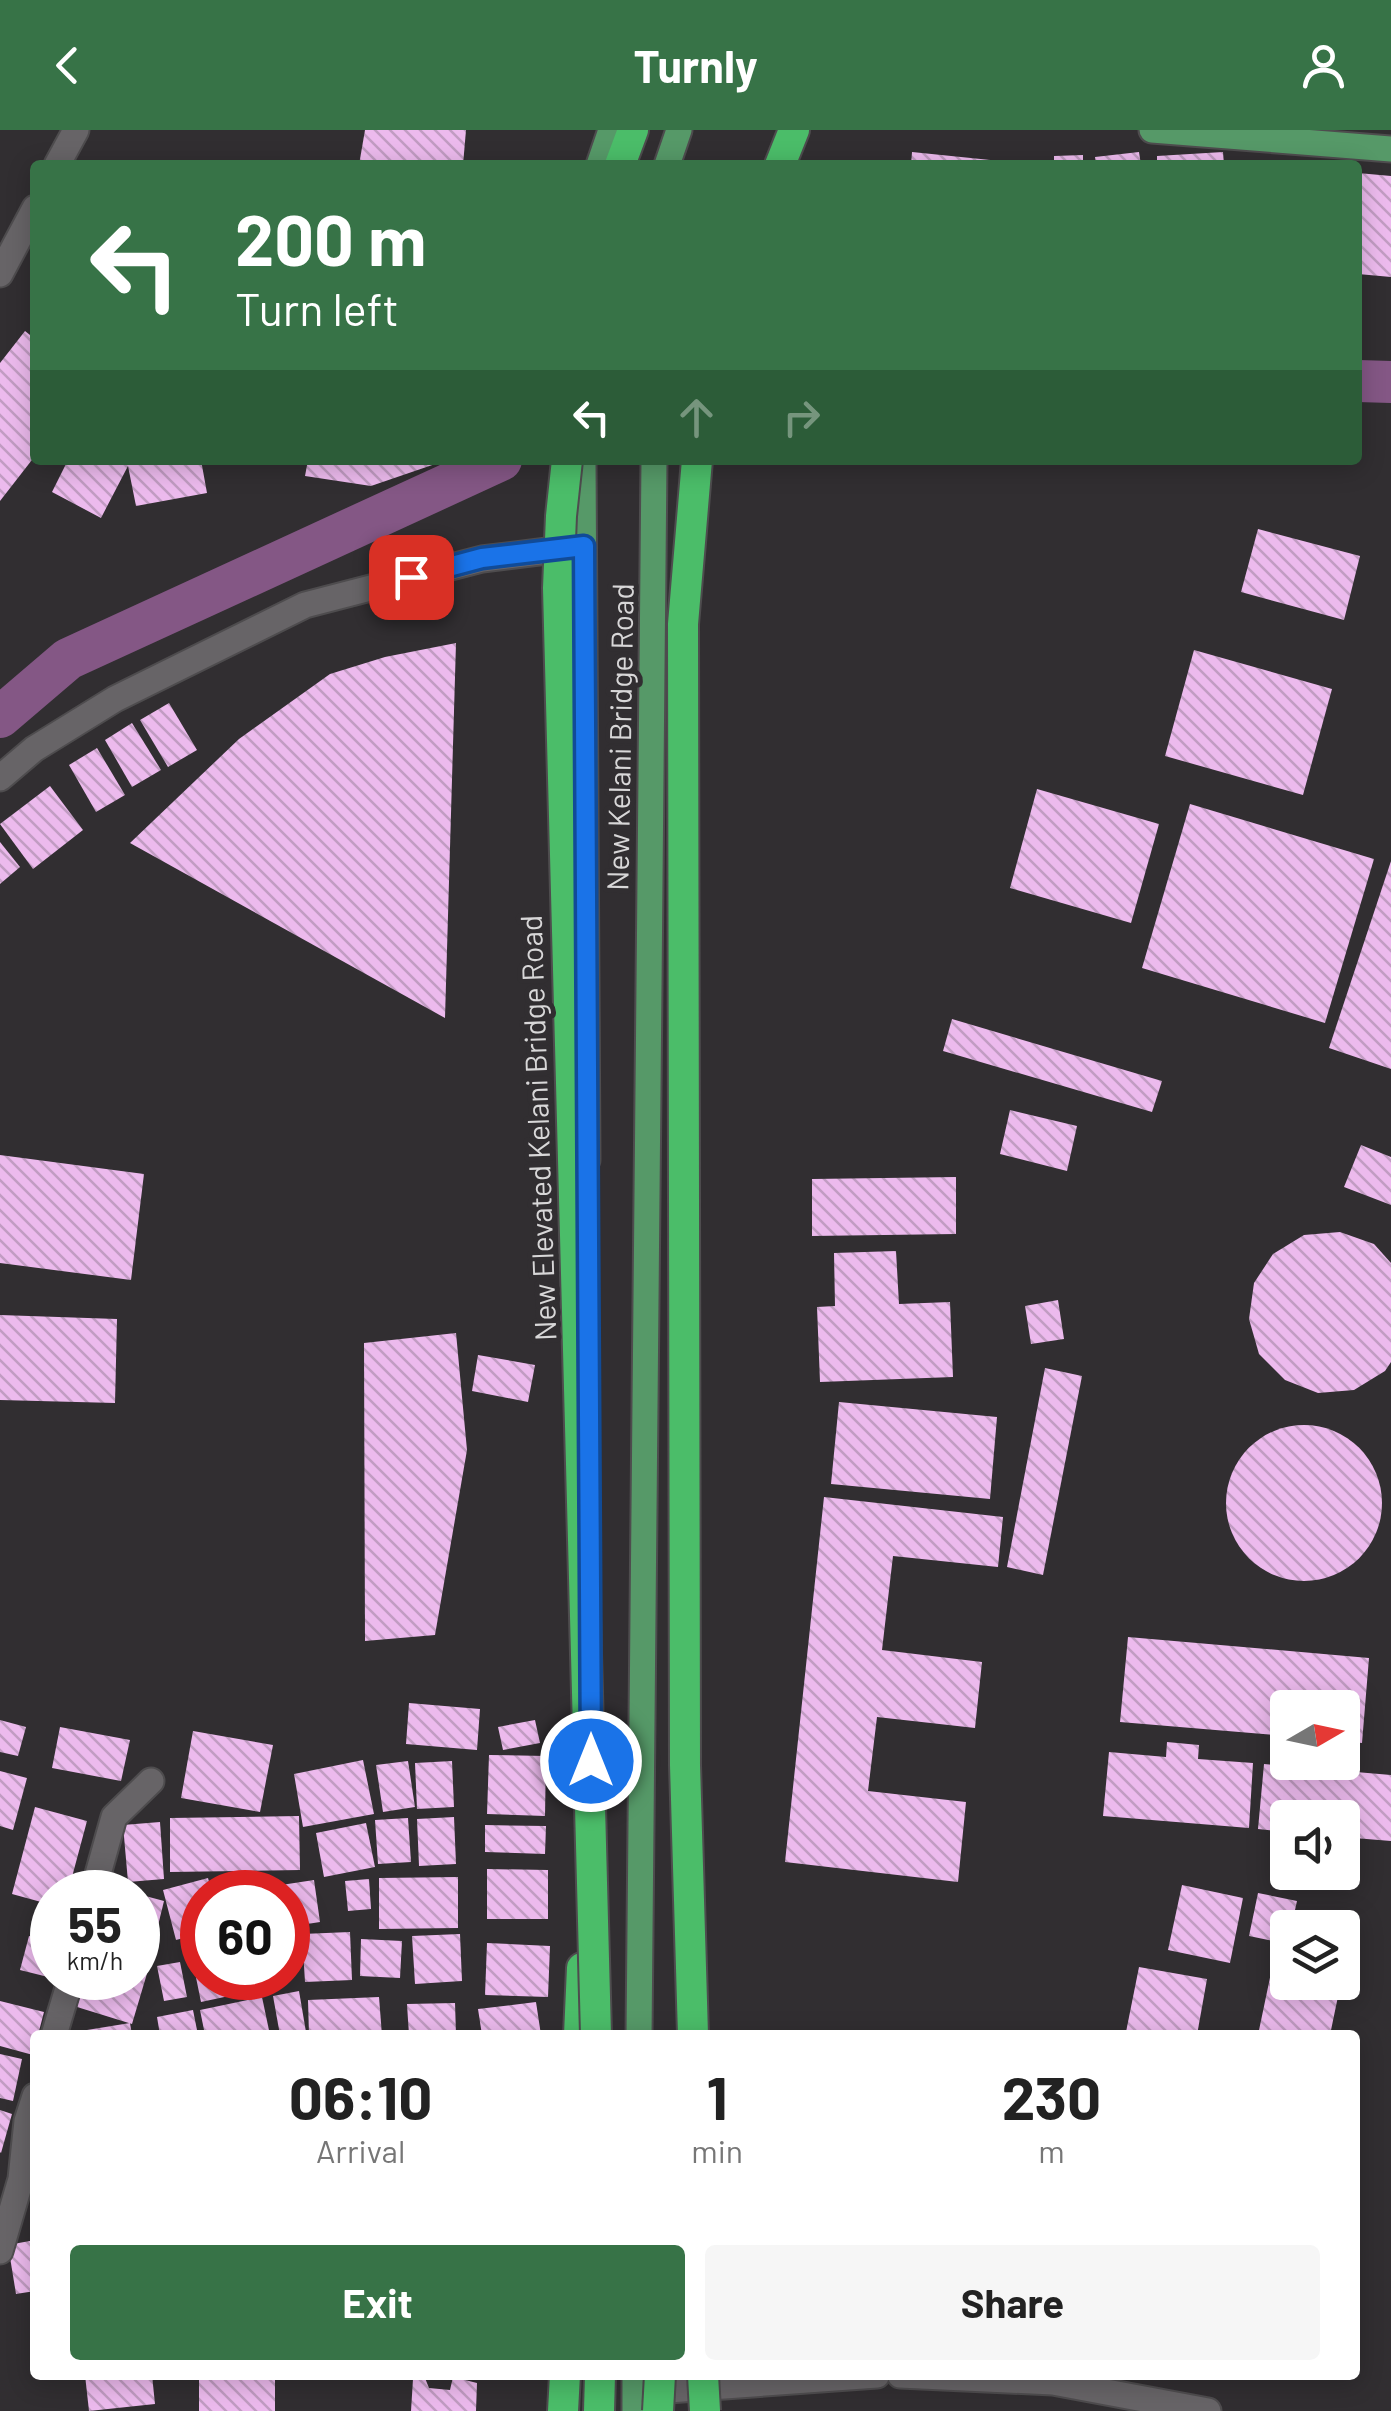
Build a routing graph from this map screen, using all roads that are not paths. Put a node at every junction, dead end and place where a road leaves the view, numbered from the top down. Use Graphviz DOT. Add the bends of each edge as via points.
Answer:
graph roads {
  1 [pos="76,130"];
  2 [pos="612,130"];
  3 [pos="633,130"];
  4 [pos="679,130"];
  5 [pos="794,130"];
  6 [pos="1152,130"];
  7 [pos="1391,149"];
  8 [pos="61,160"];
  9 [pos="601,160"];
  10 [pos="622,160"];
  11 [pos="669,160"];
  12 [pos="782,160"];
  13 [pos="30,217"];
  14 [pos="0,274"];
  15 [pos="566,465"];
  16 [pos="584,465"];
  17 [pos="697,465"];
  18 [pos="654,472"];
  19 [pos="584,546"];
  20 [pos="0,778"];
  21 [pos="686,1765"];
  22 [pos="151,1781"];
  23 [pos="588,1795"];
  24 [pos="100,1870"];
  25 [pos="64,2000"];
  26 [pos="55,2030"];
  27 [pos="580,2030"];
  28 [pos="594,2030"];
  29 [pos="594,2030"];
  30 [pos="639,2030"];
  31 [pos="676,2030"];
  32 [pos="694,2030"];
  33 [pos="30,2112"];
  34 [pos="16,2206"];
  35 [pos="0,2251"];
  36 [pos="595,2380"];
  37 [pos="704,2380"];
  38 [pos="823,2380"];
  39 [pos="1009,2380"];
  40 [pos="641,2397"];
  41 [pos="575,2399"];
  42 [pos="704,2411"];
  43 [pos="1208,2411"];
  1 -- 8 [label="street"];
  2 -- 9 [label="main road"];
  3 -- 10 [label="highway"];
  4 -- 11 [label="main road"];
  5 -- 12 [label="highway"];
  6 -- 7 [label="main road"];
  13 -- 14 [label="street"];
  15 -- 23 [label="highway, New Elevated Kelani Bridge Road, bridge" via="558,608"];
  16 -- 19 [label="main road, New Kelani Bridge Road"];
  17 -- 21 [label="highway" via="683,624"];
  18 -- 30 [label="main road, New Kelani Bridge Road"];
  19 -- 20 [label="street" via="482,558 305,604 115,699"];
  19 -- 29 [label="main road, New Kelani Bridge Road"];
  21 -- 31 [label="highway"];
  21 -- 32 [label="highway"];
  22 -- 24 [label="street" via="114,1817"];
  23 -- 27 [label="highway, bridge"];
  23 -- 28 [label="highway, bridge"];
  25 -- 26 [label="street"];
  33 -- 34 [label="street"];
  34 -- 35 [label="street"];
  36 -- 41 [label="highway"];
  37 -- 42 [label="highway, bridge"];
  38 -- 40 [label="street"];
  39 -- 43 [label="street"];
}
